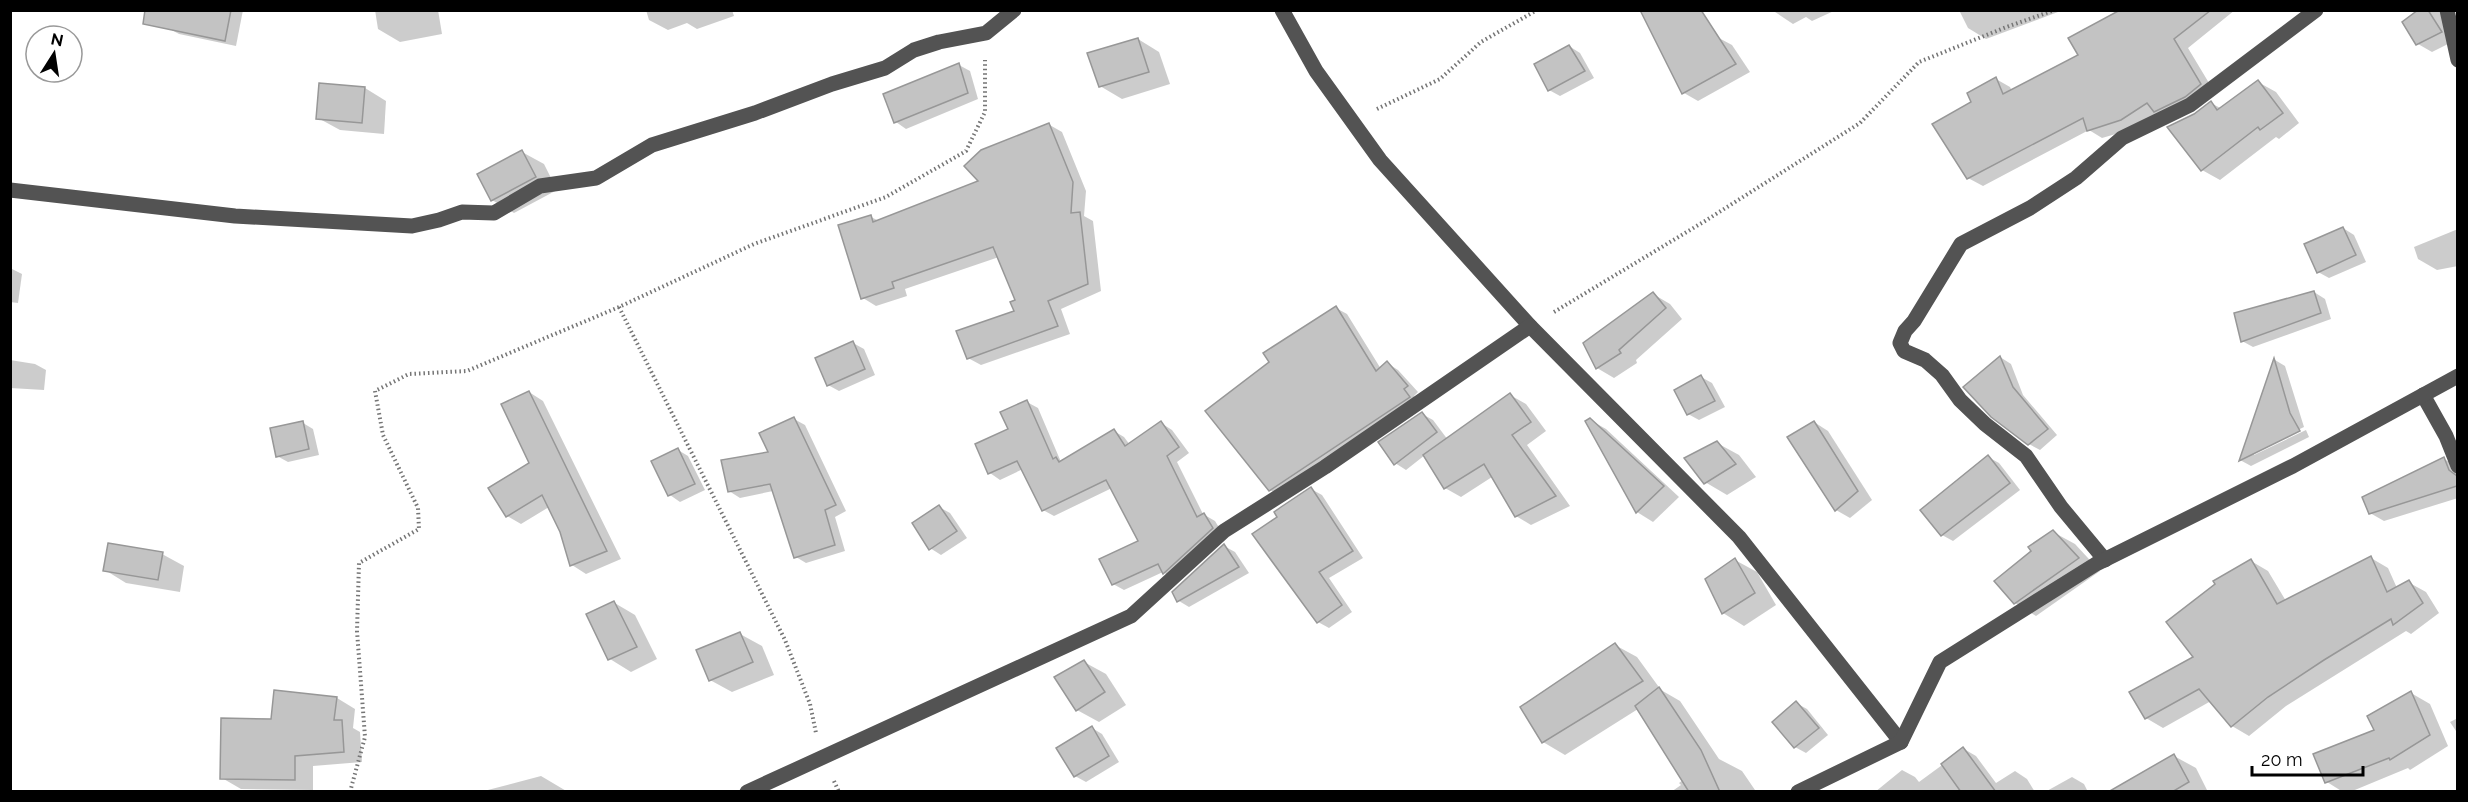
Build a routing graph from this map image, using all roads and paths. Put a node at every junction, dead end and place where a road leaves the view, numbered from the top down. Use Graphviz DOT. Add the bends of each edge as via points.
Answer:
graph roads {
  1 [pos="1014,10"];
  2 [pos="1282,10"];
  3 [pos="1537,10"];
  4 [pos="2055,10"];
  5 [pos="2316,10"];
  6 [pos="2447,10"];
  7 [pos="987,33"];
  8 [pos="2457,60"];
  9 [pos="1352,121"];
  10 [pos="10,190"];
  11 [pos="619,307"];
  12 [pos="1530,326"];
  13 [pos="2457,376"];
  14 [pos="2422,395"];
  15 [pos="2457,466"];
  16 [pos="2105,560"];
  17 [pos="1901,742"];
  18 [pos="822,757"];
  19 [pos="350,792"];
  20 [pos="747,792"];
  21 [pos="839,792"];
  22 [pos="1798,792"];
  1 -- 7 [label="street"];
  2 -- 9 [label="street" via="1316,71"];
  3 -- 9 [label="path" via="1481,42 1440,79"];
  4 -- 12 [label="path" via="1919,62 1860,123"];
  5 -- 16 [label="street" via="2190,105 2122,138 2076,178 2030,208 1961,244 1900,343 1904,351 1925,360 1942,375 1960,400 2026,456"];
  6 -- 8 [label="street"];
  7 -- 10 [label="street" via="914,50 885,68 652,145 596,178 540,186 494,213 462,212 412,226 235,216"];
  7 -- 11 [label="path" via="985,112 966,151 886,197 754,244"];
  9 -- 12 [label="street" via="1380,160"];
  11 -- 18 [label="path" via="785,640 810,704"];
  11 -- 19 [label="path" via="467,370 409,375 375,391 383,435 418,508 419,530 359,563 357,631 365,737"];
  12 -- 17 [label="street" via="1739,537"];
  12 -- 18 [label="street" via="1325,467 1224,531 1131,616"];
  13 -- 14 [label="street"];
  14 -- 15 [label="street" via="2446,436"];
  14 -- 16 [label="street" via="2293,466"];
  16 -- 17 [label="street" via="1940,662"];
  17 -- 22 [label="street"];
  18 -- 20 [label="street"];
  18 -- 21 [label="path"];
}
